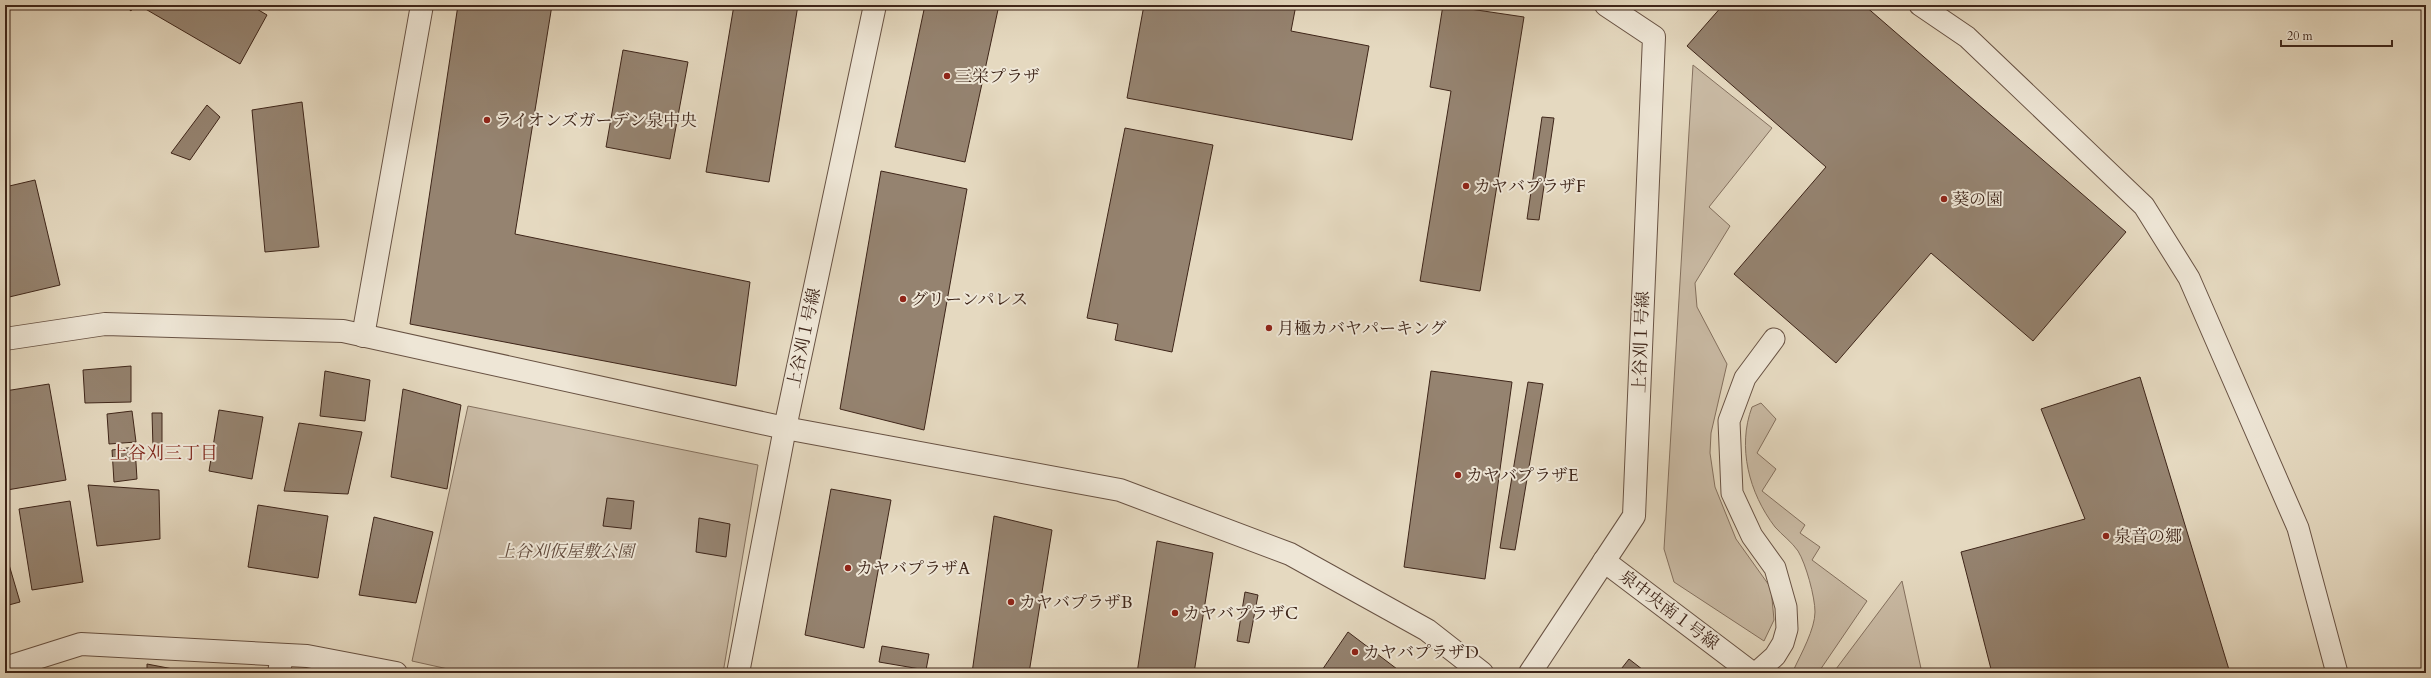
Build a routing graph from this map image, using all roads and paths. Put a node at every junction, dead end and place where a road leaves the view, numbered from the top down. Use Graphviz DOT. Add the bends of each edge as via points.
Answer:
graph roads {
  1 [pos="422,5"];
  2 [pos="875,5"];
  3 [pos="1606,5"];
  4 [pos="1920,5"];
  5 [pos="363,336"];
  6 [pos="5,339"];
  7 [pos="1774,339"];
  8 [pos="785,428"];
  9 [pos="1604,561"];
  10 [pos="280,664"];
  11 [pos="5,668"];
  12 [pos="396,673"];
  13 [pos="738,673"];
  14 [pos="1482,673"];
  15 [pos="1530,673"];
  16 [pos="1752,673"];
  17 [pos="1756,673"];
  18 [pos="2336,673"];
  1 -- 5 [label="street"];
  2 -- 8 [label="street, 上谷刈１号線"];
  3 -- 9 [label="street, 上谷刈１号線" via="1654,37 1634,516"];
  4 -- 18 [label="lane" via="1967,37 2144,206 2189,278 2298,528"];
  5 -- 6 [label="street" via="343,332 105,324"];
  5 -- 8 [label="street"];
  7 -- 17 [label="lane" via="1745,378 1729,421 1732,493 1752,536 1775,568 1786,607 1787,629 1784,643 1775,656"];
  8 -- 13 [label="street, 上谷刈１号線"];
  8 -- 14 [label="street" via="1120,490 1290,554 1427,630"];
  9 -- 15 [label="street, 上谷刈１号線"];
  9 -- 16 [label="street, 泉中央南１号線"];
  10 -- 11 [label="street" via="81,644"];
  10 -- 12 [label="street" via="307,656"];
}
